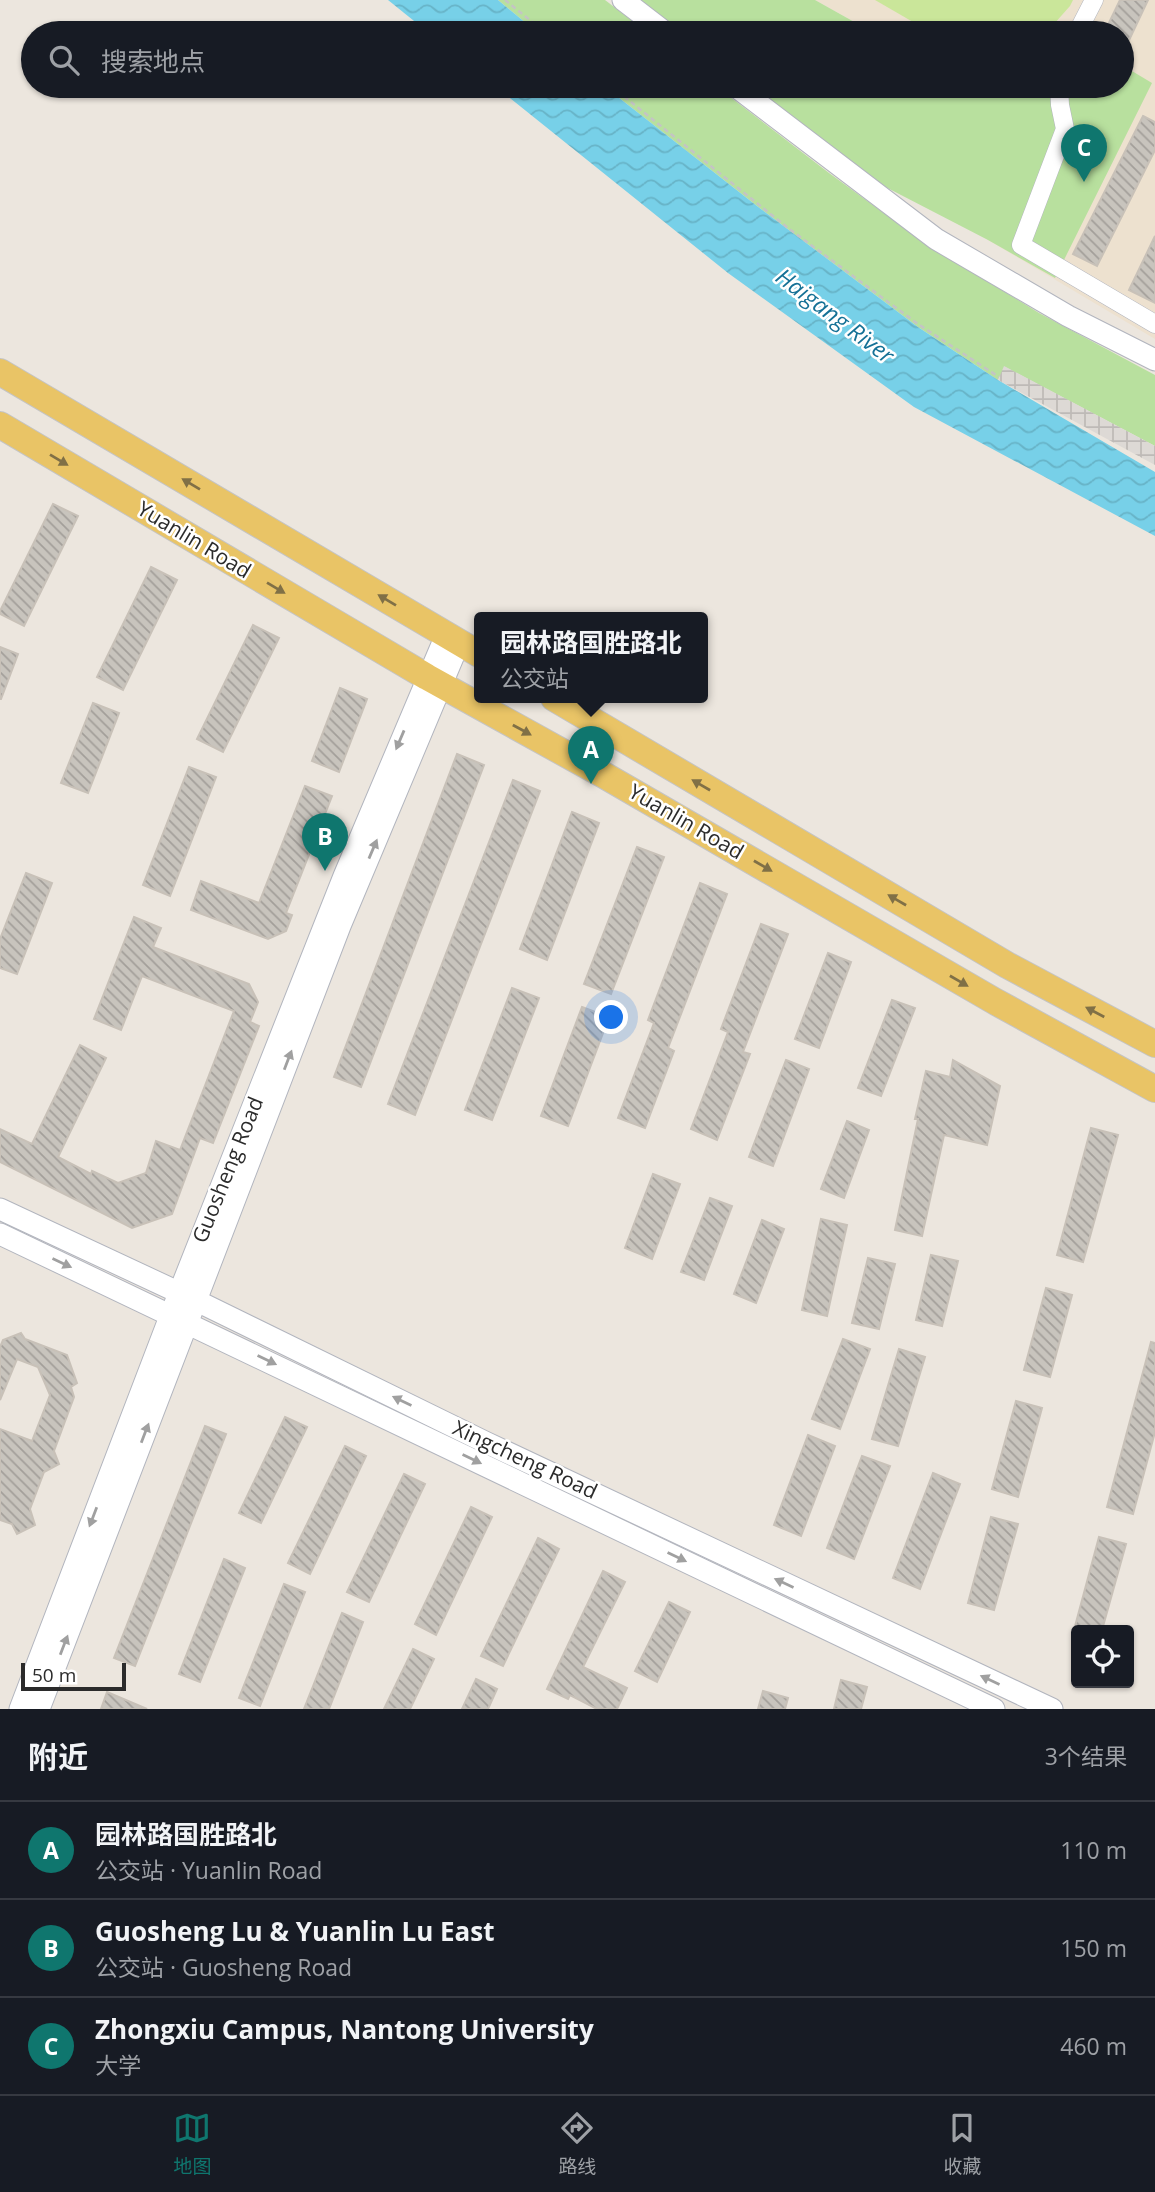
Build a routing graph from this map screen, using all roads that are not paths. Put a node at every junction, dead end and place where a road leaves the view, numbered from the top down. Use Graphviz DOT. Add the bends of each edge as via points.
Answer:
graph roads {
  1 [pos="623,0"];
  2 [pos="1094,0"];
  3 [pos="650,21"];
  4 [pos="1083,21"];
  5 [pos="751,98"];
  6 [pos="1060,98"];
  7 [pos="1155,324"];
  8 [pos="1155,360"];
  9 [pos="0,372"];
  10 [pos="0,425"];
  11 [pos="461,644"];
  12 [pos="434,681"];
  13 [pos="562,703"];
  14 [pos="1155,1044"];
  15 [pos="1155,1089"];
  16 [pos="0,1209"];
  17 [pos="0,1234"];
  18 [pos="187,1297"];
  19 [pos="179,1318"];
  20 [pos="20,1709"];
  21 [pos="39,1709"];
  22 [pos="994,1709"];
  23 [pos="1052,1709"];
  1 -- 3 [label="street"];
  2 -- 4 [label="street"];
  5 -- 8 [label="street" via="936,239 1068,316"];
  6 -- 7 [label="street" via="1065,129 1021,245"];
  11 -- 9 [label="main road, one-way"];
  10 -- 12 [label="main road, Yuanlin Road, one-way"];
  11 -- 12 [label="street, Guosheng Road"];
  12 -- 15 [label="main road, Yuanlin Road, one-way"];
  12 -- 18 [label="street, Guosheng Road" via="340,926"];
  14 -- 13 [label="main road, Yuanlin Road, one-way" via="1007,965"];
  16 -- 18 [label="street, Xingcheng Road"];
  17 -- 19 [label="street, Xingcheng Road, one-way"];
  18 -- 19 [label="street, Guosheng Road"];
  23 -- 18 [label="street, Xingcheng Road, one-way"];
  19 -- 20 [label="street, Guosheng Road, one-way"];
  21 -- 19 [label="street, Guosheng Road, one-way"];
  19 -- 22 [label="street, Xingcheng Road, one-way"];
}
